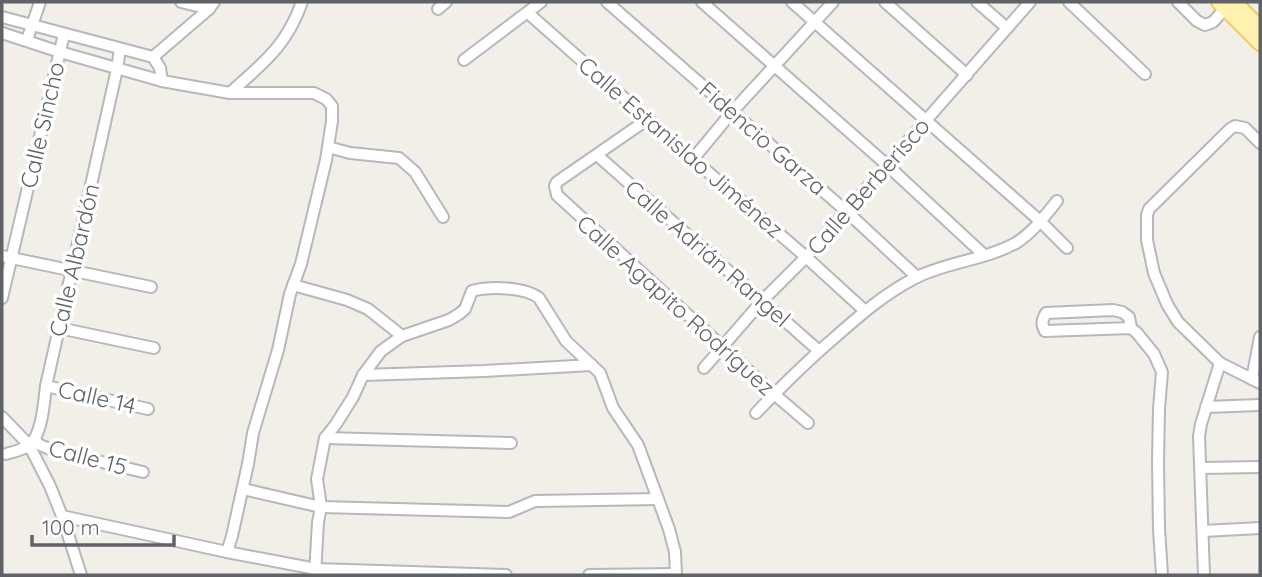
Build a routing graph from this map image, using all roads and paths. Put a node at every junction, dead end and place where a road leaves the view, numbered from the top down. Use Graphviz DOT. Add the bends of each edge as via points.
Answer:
graph roads {
  1 [pos="40,2"];
  2 [pos="181,2"];
  3 [pos="302,2"];
  4 [pos="541,2"];
  5 [pos="607,2"];
  6 [pos="702,2"];
  7 [pos="792,2"];
  8 [pos="833,2"];
  9 [pos="886,2"];
  10 [pos="977,2"];
  11 [pos="1030,2"];
  12 [pos="1069,2"];
  13 [pos="1178,2"];
  14 [pos="1227,3"];
  15 [pos="212,5"];
  16 [pos="528,13"];
  17 [pos="2,16"];
  18 [pos="815,22"];
  19 [pos="33,24"];
  20 [pos="1007,28"];
  21 [pos="1260,28"];
  22 [pos="2,33"];
  23 [pos="64,34"];
  24 [pos="27,40"];
  25 [pos="1260,43"];
  26 [pos="120,49"];
  27 [pos="60,52"];
  28 [pos="153,57"];
  29 [pos="464,60"];
  30 [pos="774,66"];
  31 [pos="117,69"];
  32 [pos="1145,74"];
  33 [pos="967,75"];
  34 [pos="162,81"];
  35 [pos="230,93"];
  36 [pos="732,111"];
  37 [pos="648,119"];
  38 [pos="925,119"];
  39 [pos="1260,143"];
  40 [pos="328,147"];
  41 [pos="597,155"];
  42 [pos="693,159"];
  43 [pos="887,165"];
  44 [pos="1058,201"];
  45 [pos="846,211"];
  46 [pos="443,217"];
  47 [pos="1040,221"];
  48 [pos="1067,248"];
  49 [pos="984,255"];
  50 [pos="6,257"];
  51 [pos="806,257"];
  52 [pos="72,272"];
  53 [pos="917,277"];
  54 [pos="293,285"];
  55 [pos="151,288"];
  56 [pos="2,298"];
  57 [pos="762,301"];
  58 [pos="864,310"];
  59 [pos="59,328"];
  60 [pos="1131,328"];
  61 [pos="402,336"];
  62 [pos="1260,337"];
  63 [pos="722,346"];
  64 [pos="154,348"];
  65 [pos="819,351"];
  66 [pos="1220,363"];
  67 [pos="592,365"];
  68 [pos="704,368"];
  69 [pos="363,375"];
  70 [pos="1256,381"];
  71 [pos="46,386"];
  72 [pos="774,394"];
  73 [pos="1260,405"];
  74 [pos="1206,407"];
  75 [pos="148,409"];
  76 [pos="756,413"];
  77 [pos="2,417"];
  78 [pos="808,423"];
  79 [pos="325,438"];
  80 [pos="31,443"];
  81 [pos="511,443"];
  82 [pos="6,454"];
  83 [pos="1260,467"];
  84 [pos="1200,468"];
  85 [pos="143,472"];
  86 [pos="243,489"];
  87 [pos="658,499"];
  88 [pos="321,507"];
  89 [pos="62,516"];
  90 [pos="1260,528"];
  91 [pos="1203,531"];
  92 [pos="227,552"];
  93 [pos="316,572"];
  94 [pos="81,575"];
  95 [pos="506,575"];
  96 [pos="589,575"];
  97 [pos="676,575"];
  98 [pos="1162,575"];
  99 [pos="1204,575"];
  1 -- 19 [label="street"];
  2 -- 15 [label="street"];
  3 -- 35 [label="street" via="285,39"];
  4 -- 16 [label="street"];
  5 -- 36 [label="street, Fidencio Garza"];
  6 -- 30 [label="street"];
  7 -- 18 [label="street"];
  8 -- 18 [label="street"];
  9 -- 33 [label="street"];
  10 -- 20 [label="street"];
  11 -- 20 [label="street, Calle Berberisco"];
  12 -- 32 [label="street"];
  13 -- 14 [label="street" via="1205,24 1213,22"];
  14 -- 21 [label="main road"];
  14 -- 25 [label="main road"];
  15 -- 28 [label="street"];
  16 -- 29 [label="street"];
  16 -- 37 [label="street, Calle Estanislao Jiménez"];
  17 -- 19 [label="street"];
  18 -- 30 [label="street"];
  18 -- 38 [label="street"];
  19 -- 23 [label="street"];
  19 -- 24 [label="street"];
  20 -- 33 [label="street, Calle Berberisco"];
  22 -- 24 [label="street"];
  23 -- 26 [label="street"];
  23 -- 27 [label="street, Calle Sincho"];
  24 -- 27 [label="street"];
  26 -- 28 [label="street"];
  26 -- 31 [label="street, Calle Albardón"];
  27 -- 31 [label="street"];
  27 -- 50 [label="street, Calle Sincho"];
  28 -- 34 [label="street"];
  30 -- 36 [label="street"];
  30 -- 43 [label="street"];
  31 -- 34 [label="street"];
  31 -- 52 [label="street, Calle Albardón"];
  33 -- 38 [label="street, Calle Berberisco"];
  34 -- 35 [label="street"];
  35 -- 40 [label="street" via="314,93 326,99 332,106"];
  36 -- 42 [label="street"];
  36 -- 45 [label="street, Fidencio Garza"];
  37 -- 41 [label="street"];
  37 -- 42 [label="street, Calle Estanislao Jiménez"];
  38 -- 43 [label="street, Calle Berberisco"];
  38 -- 47 [label="street"];
  39 -- 66 [label="street" via="1245,128 1230,129 1147,215 1154,273 1167,304 1178,322"];
  40 -- 46 [label="street" via="399,158 415,173"];
  40 -- 54 [label="street"];
  41 -- 57 [label="street, Calle Adrián Rangel"];
  41 -- 63 [label="street, Calle Agapito Rodríguez" via="557,182 560,200"];
  42 -- 51 [label="street, Calle Estanislao Jiménez"];
  43 -- 45 [label="street, Calle Berberisco"];
  43 -- 49 [label="street"];
  44 -- 47 [label="street"];
  45 -- 51 [label="street, Calle Berberisco"];
  45 -- 53 [label="street, Fidencio Garza"];
  47 -- 48 [label="street"];
  47 -- 49 [label="street" via="1016,243"];
  49 -- 53 [label="street"];
  50 -- 52 [label="street"];
  50 -- 56 [label="street, Calle Sincho"];
  51 -- 57 [label="street, Calle Berberisco"];
  51 -- 58 [label="street, Calle Estanislao Jiménez"];
  52 -- 55 [label="street"];
  52 -- 59 [label="street, Calle Albardón"];
  53 -- 58 [label="street"];
  54 -- 61 [label="street" via="368,309"];
  54 -- 86 [label="street" via="253,433"];
  57 -- 63 [label="street, Calle Berberisco"];
  57 -- 65 [label="street, Calle Adrián Rangel"];
  58 -- 65 [label="street"];
  59 -- 64 [label="street"];
  59 -- 71 [label="street, Calle Albardón"];
  60 -- 60 [label="street" via="1045,331 1042,326 1046,313 1113,310 1129,317"];
  60 -- 98 [label="street" via="1154,354 1162,372 1158,476"];
  61 -- 67 [label="street" via="459,314 476,290 524,291 539,298 566,341"];
  61 -- 69 [label="street" via="381,351"];
  62 -- 70 [label="street"];
  63 -- 68 [label="street, Calle Berberisco"];
  63 -- 72 [label="street, Calle Agapito Rodríguez"];
  65 -- 72 [label="street"];
  66 -- 70 [label="street"];
  66 -- 74 [label="street"];
  67 -- 69 [label="street"];
  67 -- 87 [label="street" via="638,445"];
  69 -- 79 [label="street"];
  71 -- 75 [label="street, Calle 14"];
  71 -- 80 [label="street, Calle Albardón" via="39,427"];
  72 -- 76 [label="street"];
  72 -- 78 [label="street, Calle Agapito Rodríguez"];
  73 -- 74 [label="street"];
  74 -- 84 [label="street" via="1200,424"];
  77 -- 80 [label="street"];
  79 -- 81 [label="street"];
  79 -- 88 [label="street" via="317,479"];
  80 -- 82 [label="street"];
  80 -- 85 [label="street, Calle 15"];
  80 -- 89 [label="street"];
  83 -- 84 [label="street"];
  84 -- 91 [label="street"];
  86 -- 88 [label="street"];
  86 -- 92 [label="street"];
  87 -- 88 [label="street" via="535,501 509,512"];
  87 -- 97 [label="street" via="675,552"];
  88 -- 93 [label="street"];
  89 -- 92 [label="street"];
  89 -- 94 [label="street"];
  90 -- 91 [label="street"];
  91 -- 99 [label="street"];
  92 -- 93 [label="street"];
  93 -- 95 [label="street"];
  96 -- 97 [label="street"];
}
